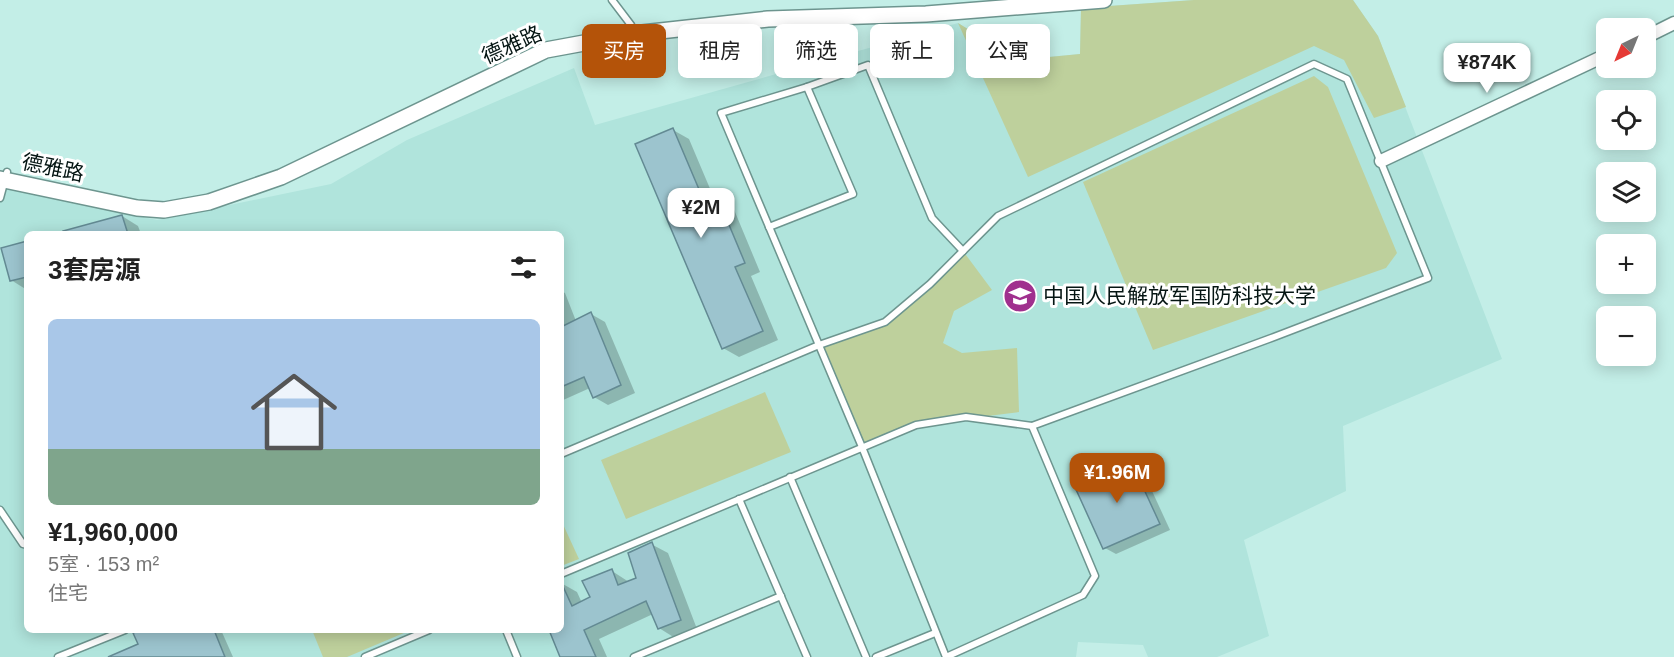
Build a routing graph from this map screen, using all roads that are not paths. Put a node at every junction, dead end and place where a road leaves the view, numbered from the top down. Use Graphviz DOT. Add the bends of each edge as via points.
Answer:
graph roads {
  1 [pos="612,0"];
  2 [pos="974,0"];
  3 [pos="1104,0"];
  4 [pos="1674,23"];
  5 [pos="629,24"];
  6 [pos="666,24"];
  7 [pos="666,26"];
  8 [pos="1656,32"];
  9 [pos="582,37"];
  10 [pos="1596,60"];
  11 [pos="807,87"];
  12 [pos="1381,161"];
  13 [pos="3,175"];
  14 [pos="0,198"];
  15 [pos="769,227"];
  16 [pos="963,251"];
  17 [pos="819,345"];
  18 [pos="1032,426"];
  19 [pos="862,447"];
  20 [pos="564,453"];
  21 [pos="790,477"];
  22 [pos="739,499"];
  23 [pos="0,510"];
  24 [pos="24,542"];
  25 [pos="564,573"];
  26 [pos="781,596"];
  27 [pos="117,633"];
  28 [pos="422,633"];
  29 [pos="507,633"];
  30 [pos="935,633"];
  31 [pos="57,657"];
  32 [pos="365,657"];
  33 [pos="517,657"];
  34 [pos="634,657"];
  35 [pos="807,657"];
  36 [pos="866,657"];
  37 [pos="876,657"];
  1 -- 5 [label="lane"];
  2 -- 6 [label="street, 德雅路" via="766,11"];
  3 -- 7 [label="street, 德雅路" via="926,14"];
  4 -- 8 [label="street"];
  9 -- 13 [label="street, 德雅路" via="546,42 276,171 204,198 164,203 143,201"];
  10 -- 12 [label="street"];
  11 -- 15 [label="lane" via="853,194"];
  11 -- 15 [label="lane" via="721,113"];
  11 -- 16 [label="lane" via="868,65 932,218"];
  12 -- 16 [label="lane" via="1347,79 1314,64 998,216"];
  12 -- 18 [label="lane" via="1428,278"];
  13 -- 14 [label="lane"];
  15 -- 17 [label="lane"];
  16 -- 17 [label="lane" via="885,322"];
  17 -- 19 [label="lane"];
  17 -- 20 [label="lane"];
  18 -- 19 [label="lane" via="966,417 916,425"];
  18 -- 30 [label="lane" via="1095,576 1083,595 946,657"];
  19 -- 21 [label="lane"];
  19 -- 30 [label="lane"];
  21 -- 22 [label="lane"];
  21 -- 36 [label="lane"];
  22 -- 25 [label="lane"];
  22 -- 26 [label="lane"];
  23 -- 24 [label="lane"];
  26 -- 34 [label="lane"];
  26 -- 35 [label="lane"];
  27 -- 31 [label="lane"];
  28 -- 32 [label="lane"];
  29 -- 33 [label="lane"];
  30 -- 37 [label="lane"];
}
